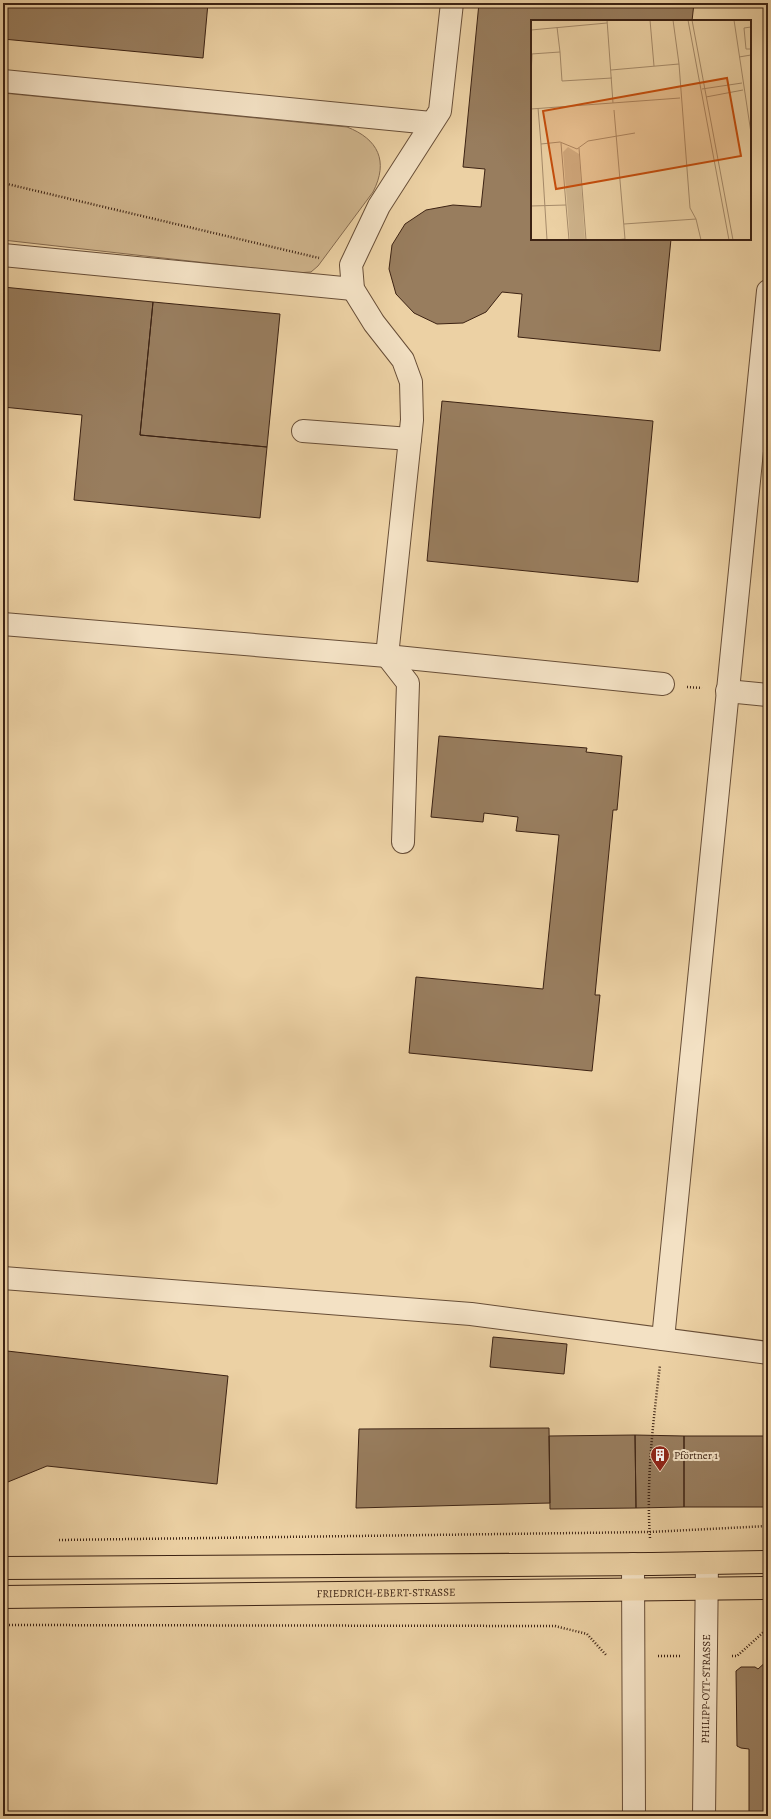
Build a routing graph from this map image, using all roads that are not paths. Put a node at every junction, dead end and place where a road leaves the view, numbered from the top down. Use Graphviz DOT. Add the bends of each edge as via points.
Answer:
graph roads {
  1 [pos="452,3"];
  2 [pos="3,81"];
  3 [pos="431,123"];
  4 [pos="3,255"];
  5 [pos="353,289"];
  6 [pos="768,291"];
  7 [pos="303,431"];
  8 [pos="410,439"];
  9 [pos="3,624"];
  10 [pos="387,656"];
  11 [pos="663,684"];
  12 [pos="727,691"];
  13 [pos="768,695"];
  14 [pos="403,842"];
  15 [pos="3,1278"];
  16 [pos="663,1339"];
  17 [pos="768,1353"];
  18 [pos="768,1562"];
  19 [pos="707,1563"];
  20 [pos="633,1564"];
  21 [pos="3,1568"];
  22 [pos="768,1588"];
  23 [pos="706,1589"];
  24 [pos="632,1590"];
  25 [pos="3,1597"];
  26 [pos="634,1816"];
  27 [pos="704,1816"];
  1 -- 3 [label="street" via="440,111"];
  2 -- 3 [label="street"];
  3 -- 5 [label="street" via="378,206 351,265"];
  4 -- 5 [label="street"];
  5 -- 8 [label="street" via="374,323 403,360 411,382"];
  6 -- 12 [label="street"];
  7 -- 8 [label="street"];
  8 -- 10 [label="street"];
  9 -- 10 [label="street"];
  10 -- 11 [label="street"];
  10 -- 14 [label="street" via="408,683"];
  12 -- 13 [label="street"];
  12 -- 16 [label="street"];
  15 -- 16 [label="street" via="471,1314"];
  16 -- 17 [label="street"];
  18 -- 19 [label="main road"];
  19 -- 20 [label="main road"];
  19 -- 23 [label="street, PHILIPP-OTT-STRASSE"];
  20 -- 21 [label="main road"];
  20 -- 24 [label="street"];
  22 -- 23 [label="main road, FRIEDRICH-EBERT-STRASSE"];
  23 -- 24 [label="main road, FRIEDRICH-EBERT-STRASSE"];
  23 -- 27 [label="street, PHILIPP-OTT-STRASSE"];
  24 -- 25 [label="main road, FRIEDRICH-EBERT-STRASSE"];
  24 -- 26 [label="street"];
}
